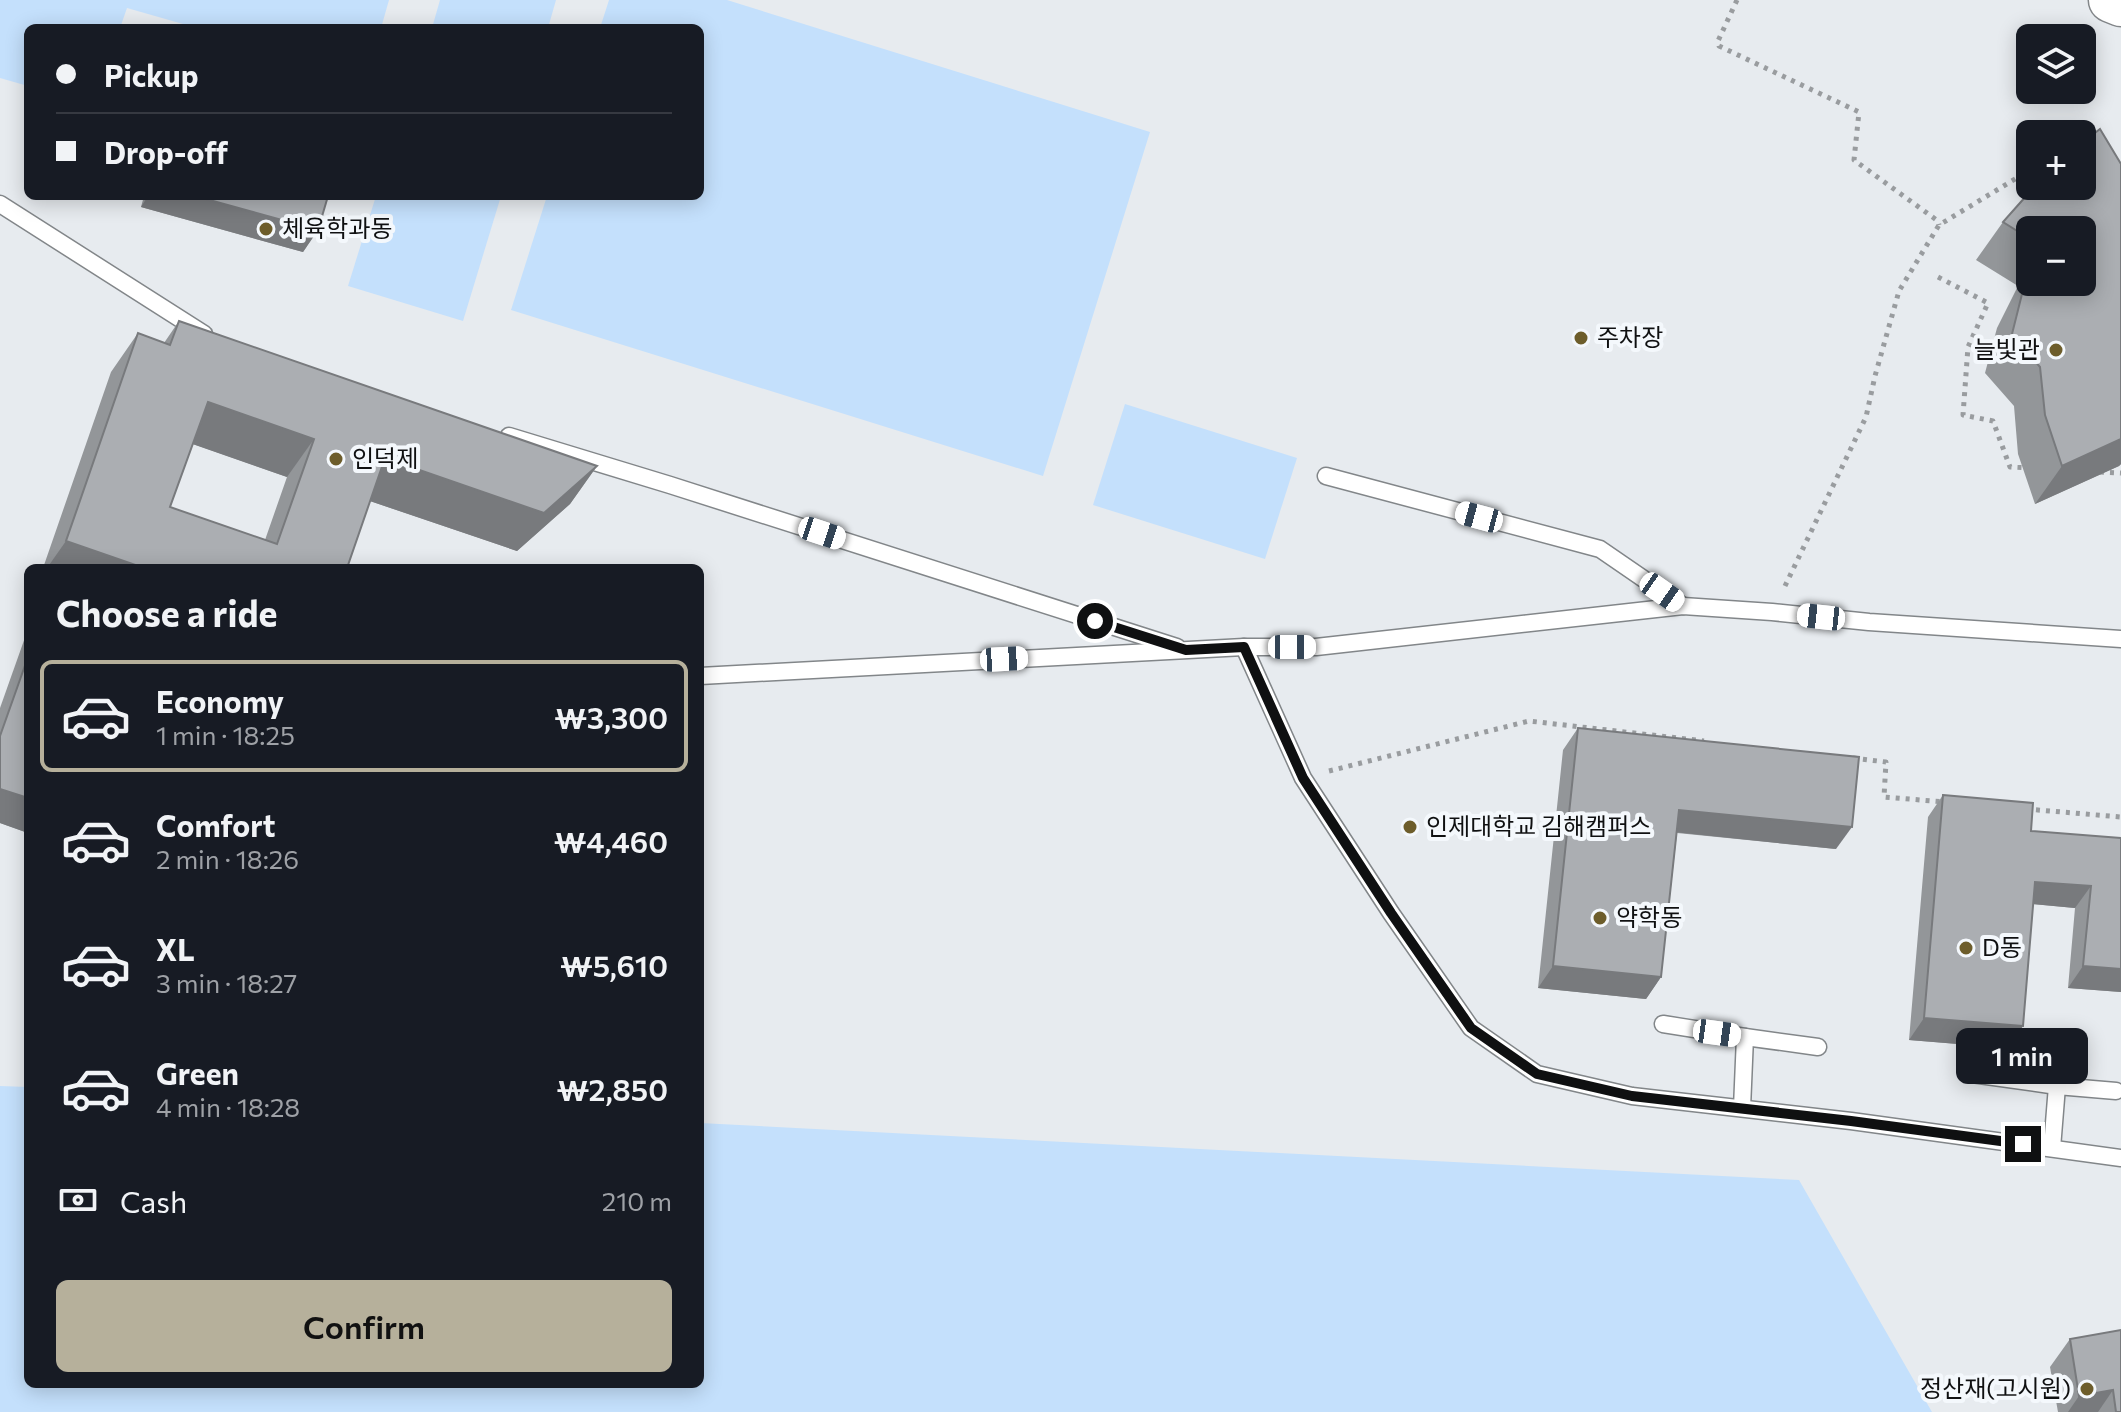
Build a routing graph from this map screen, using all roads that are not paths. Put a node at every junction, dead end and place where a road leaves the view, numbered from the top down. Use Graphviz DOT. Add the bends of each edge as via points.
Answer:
graph roads {
  1 [pos="2111,0"];
  2 [pos="2121,4"];
  3 [pos="0,204"];
  4 [pos="222,346"];
  5 [pos="490,431"];
  6 [pos="1326,476"];
  7 [pos="1683,606"];
  8 [pos="2121,639"];
  9 [pos="1244,647"];
  10 [pos="1186,650"];
  11 [pos="704,676"];
  12 [pos="1663,1024"];
  13 [pos="1745,1037"];
  14 [pos="1818,1047"];
  15 [pos="1972,1074"];
  16 [pos="2057,1086"];
  17 [pos="2116,1091"];
  18 [pos="1742,1108"];
  19 [pos="2052,1148"];
  20 [pos="2121,1158"];
  1 -- 2 [label="main road"];
  3 -- 4 [label="lane"];
  5 -- 10 [label="lane"];
  6 -- 7 [label="lane" via="1600,549"];
  7 -- 8 [label="lane"];
  7 -- 9 [label="lane" via="1316,647"];
  9 -- 10 [label="lane"];
  9 -- 18 [label="lane" via="1303,778 1471,1028 1537,1074 1632,1096"];
  10 -- 11 [label="lane"];
  12 -- 13 [label="lane"];
  13 -- 14 [label="lane"];
  13 -- 18 [label="lane"];
  15 -- 16 [label="lane"];
  16 -- 17 [label="lane"];
  16 -- 19 [label="lane"];
  18 -- 19 [label="lane"];
  19 -- 20 [label="lane"];
}
